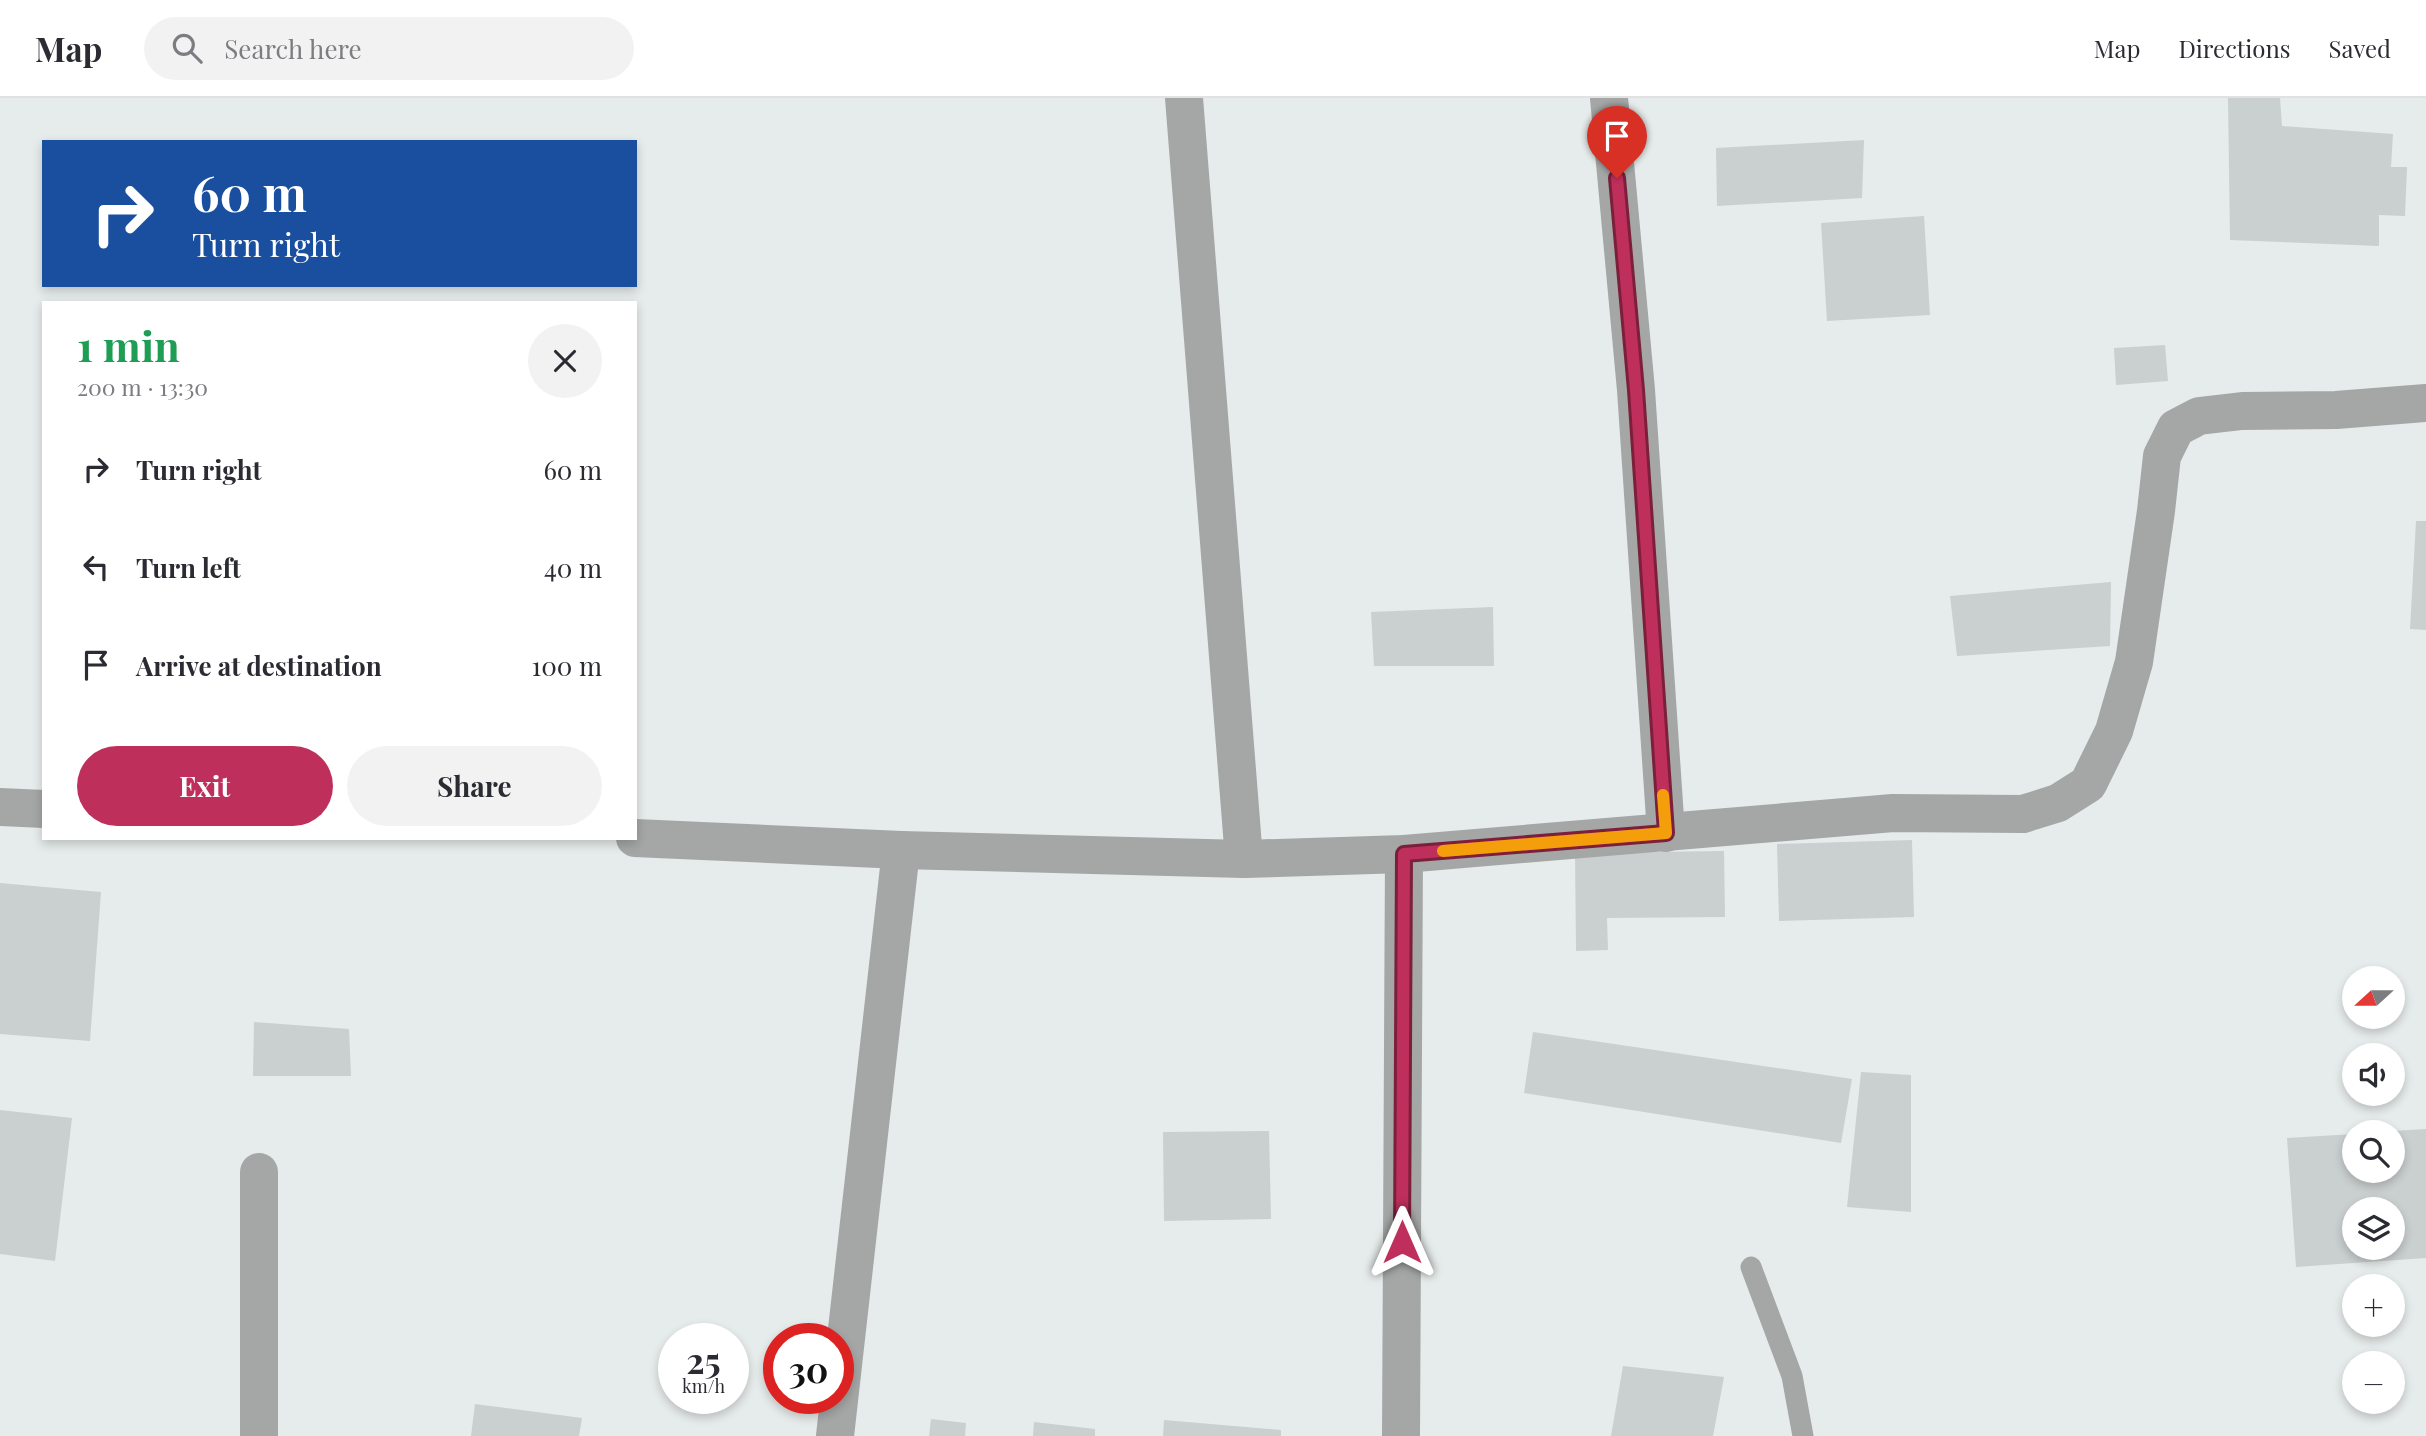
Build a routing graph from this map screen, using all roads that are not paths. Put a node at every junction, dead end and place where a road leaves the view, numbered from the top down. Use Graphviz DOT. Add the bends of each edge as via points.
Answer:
graph roads {
  1 [pos="1184,98"];
  2 [pos="1609,98"];
  3 [pos="2426,403"];
  4 [pos="0,807"];
  5 [pos="42,809"];
  6 [pos="1666,833"];
  7 [pos="637,838"];
  8 [pos="901,850"];
  9 [pos="1404,854"];
  10 [pos="1244,859"];
  11 [pos="259,1172"];
  12 [pos="1751,1267"];
  13 [pos="259,1436"];
  14 [pos="835,1436"];
  15 [pos="1401,1436"];
  16 [pos="1803,1436"];
  1 -- 10 [label="street"];
  2 -- 6 [label="street" via="1636,390"];
  3 -- 6 [label="street" via="2242,411 2199,416 2176,428 2162,456 2134,662 2115,731 2088,785 2058,803 2023,814 1893,813"];
  4 -- 5 [label="street"];
  6 -- 9 [label="street"];
  7 -- 8 [label="street"];
  8 -- 10 [label="street"];
  8 -- 14 [label="street"];
  9 -- 10 [label="street"];
  9 -- 15 [label="street"];
  11 -- 13 [label="street"];
  12 -- 16 [label="lane" via="1792,1376"];
}
